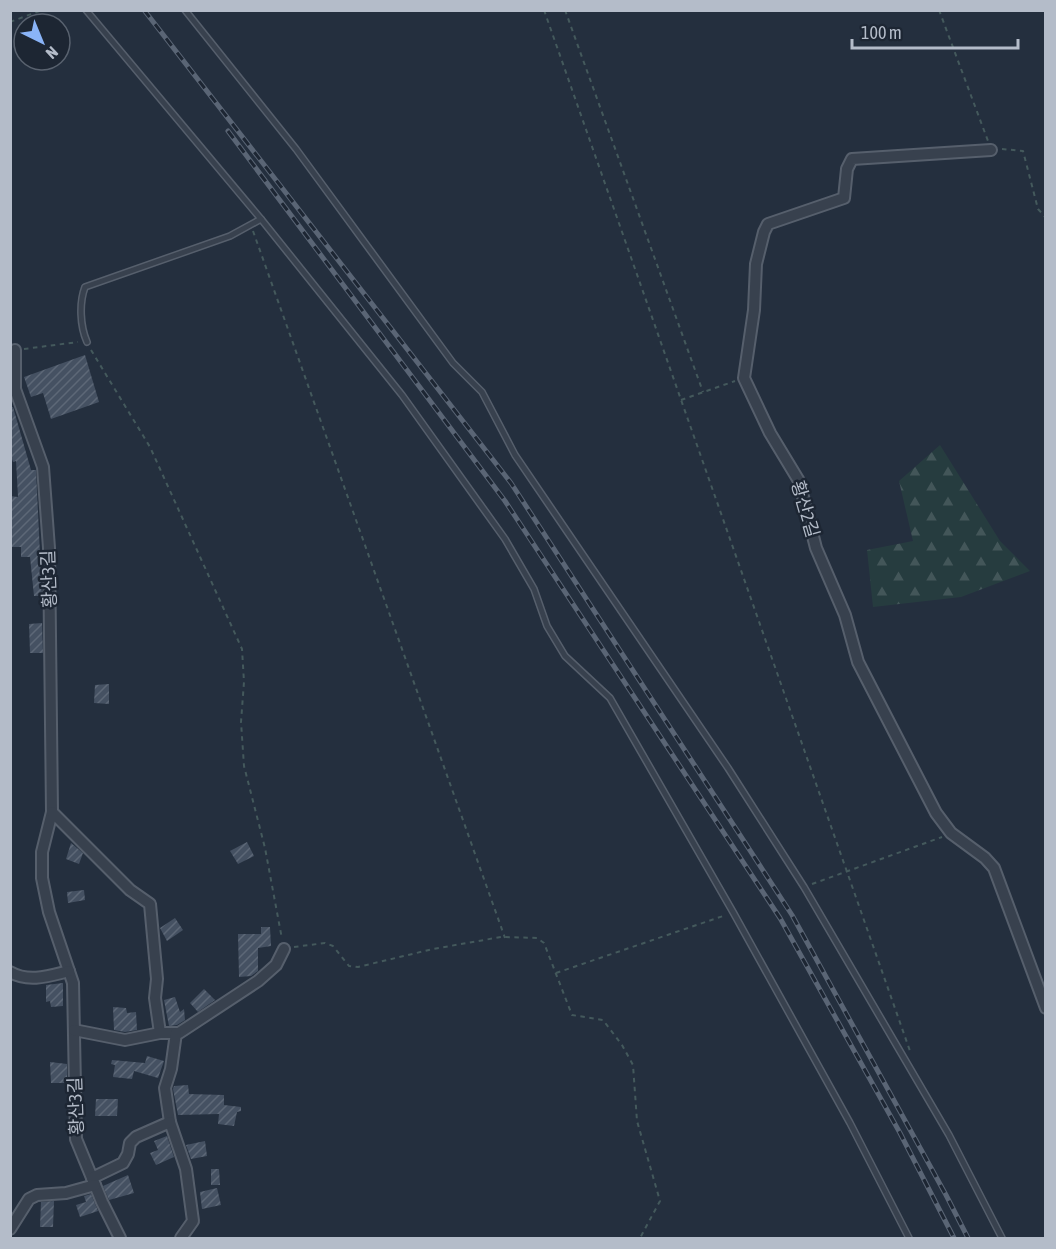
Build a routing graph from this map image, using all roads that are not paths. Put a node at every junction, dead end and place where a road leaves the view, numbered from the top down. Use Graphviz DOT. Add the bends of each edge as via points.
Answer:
graph roads {
  1 [pos="86,10"];
  2 [pos="185,10"];
  3 [pos="991,150"];
  4 [pos="261,219"];
  5 [pos="87,342"];
  6 [pos="15,350"];
  7 [pos="52,812"];
  8 [pos="284,949"];
  9 [pos="69,971"];
  10 [pos="10,972"];
  11 [pos="1046,1008"];
  12 [pos="74,1030"];
  13 [pos="160,1033"];
  14 [pos="176,1033"];
  15 [pos="170,1122"];
  16 [pos="93,1181"];
  17 [pos="10,1228"];
  18 [pos="120,1239"];
  19 [pos="181,1239"];
  20 [pos="909,1239"];
  21 [pos="1002,1239"];
  1 -- 4 [label="lane"];
  2 -- 21 [label="lane" via="296,148 453,363 482,392 515,455 804,887 949,1135"];
  3 -- 11 [label="street, 황산2길" via="852,159 844,198 768,224 756,264 744,378 799,481 816,548 845,615 858,662 936,813 951,833 994,868"];
  4 -- 5 [label="lane" via="230,236 85,287 81,298"];
  4 -- 20 [label="lane" via="402,395 505,539 565,656 609,698 733,912 850,1123"];
  6 -- 7 [label="street, 황산3길" via="15,389 43,467 49,549"];
  7 -- 9 [label="street, 황산3길" via="42,852 42,878 46,903"];
  7 -- 13 [label="street" via="130,890 150,904"];
  8 -- 14 [label="street" via="276,965 258,981"];
  9 -- 10 [label="street" via="40,978"];
  9 -- 12 [label="street, 황산3길"];
  12 -- 13 [label="street" via="125,1041"];
  12 -- 16 [label="street, 황산3길" via="76,1139"];
  13 -- 14 [label="street"];
  14 -- 15 [label="street" via="165,1088"];
  15 -- 16 [label="street" via="136,1137 123,1162"];
  15 -- 19 [label="street" via="186,1168 193,1221"];
  16 -- 17 [label="street" via="66,1193 29,1199"];
  16 -- 18 [label="street, 황산3길"];
}
